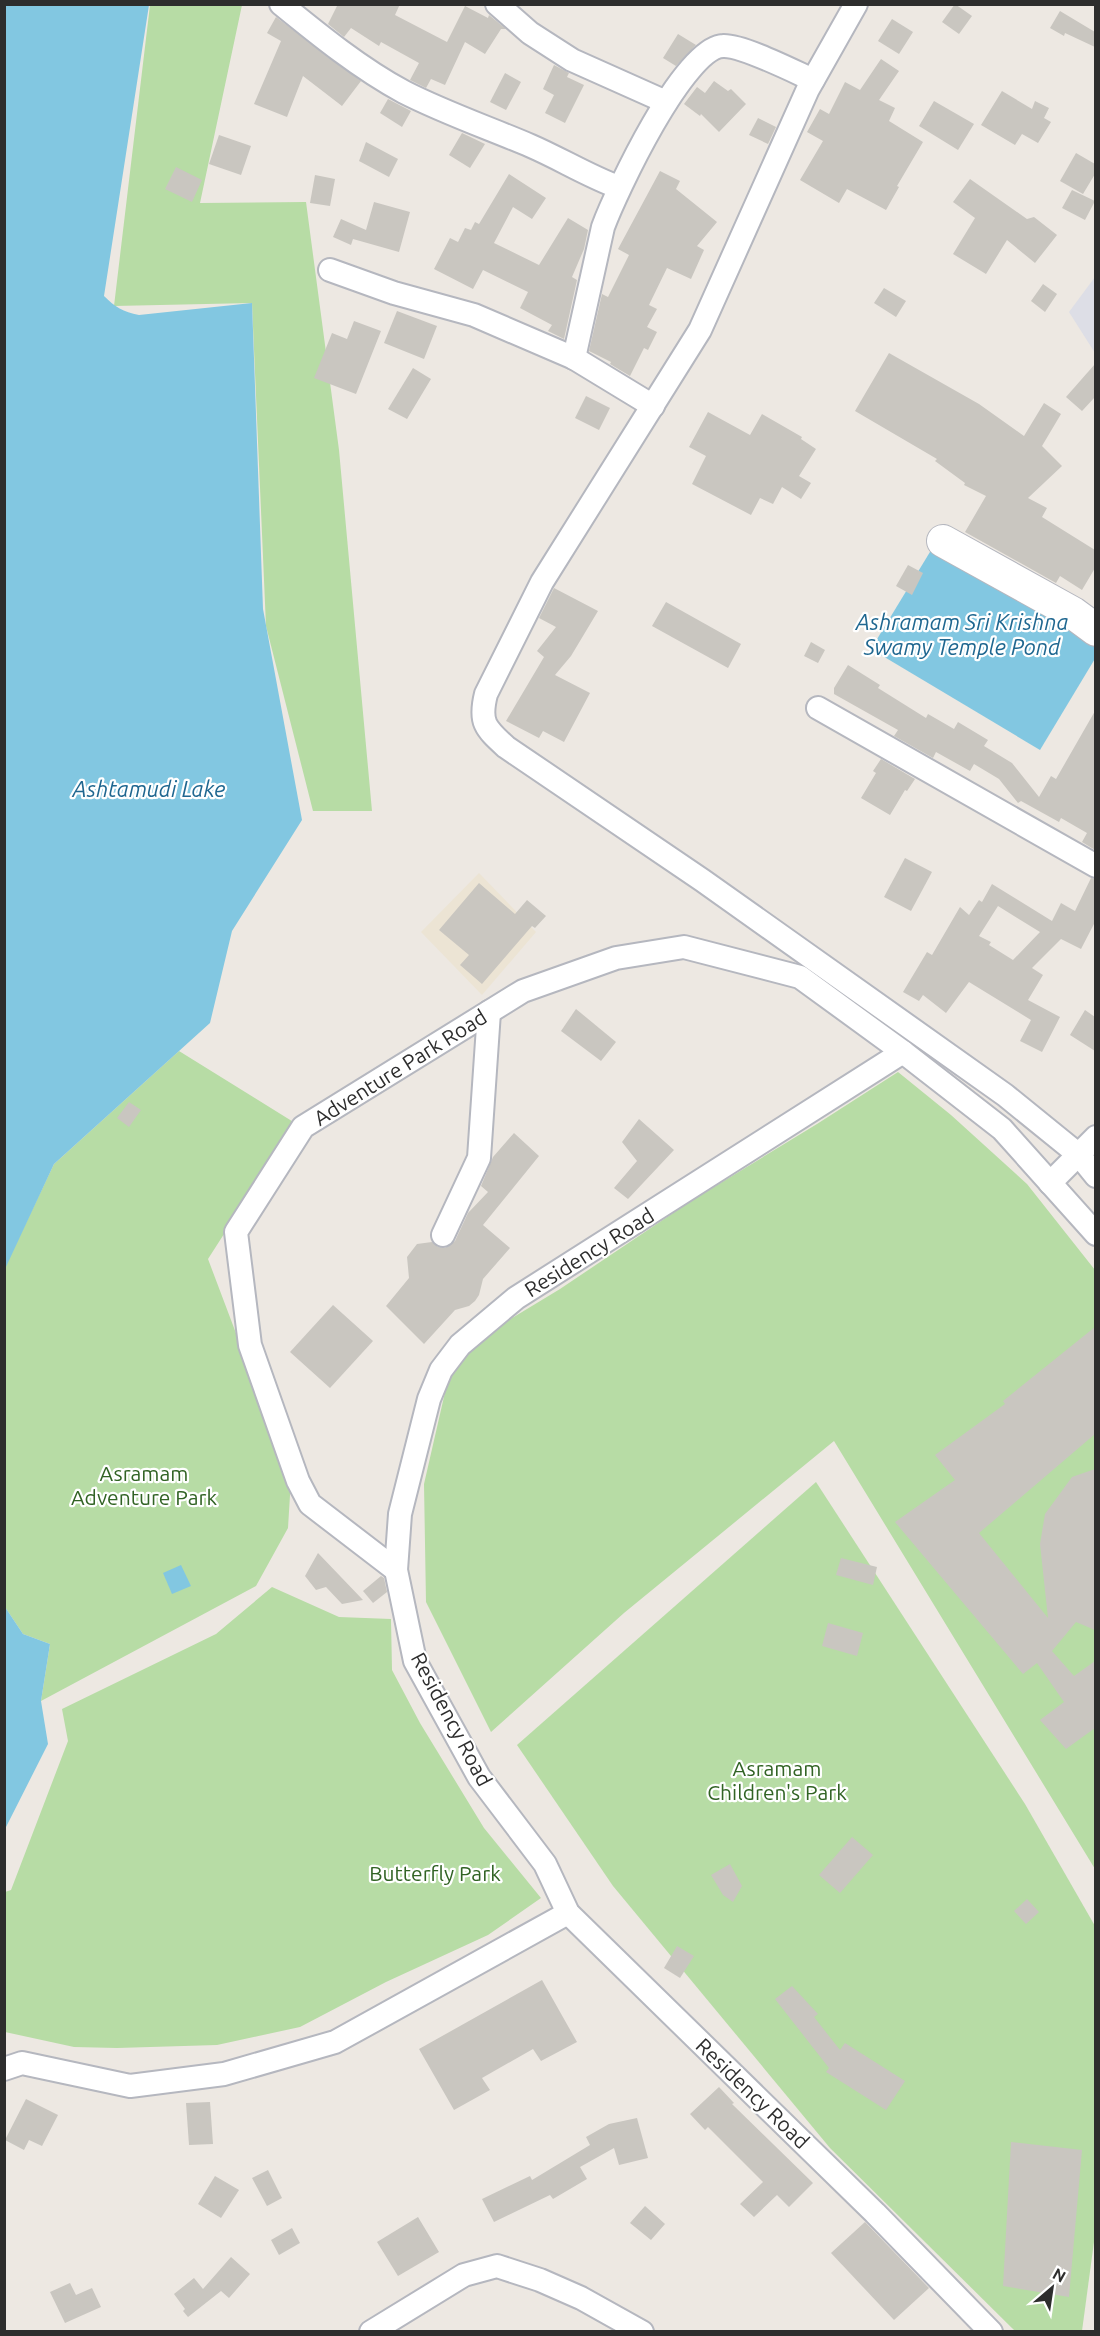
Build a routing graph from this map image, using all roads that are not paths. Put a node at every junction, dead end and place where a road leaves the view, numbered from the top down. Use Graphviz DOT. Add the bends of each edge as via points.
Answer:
graph roads {
  1 [pos="281,4"];
  2 [pos="497,4"];
  3 [pos="855,4"];
  4 [pos="813,80"];
  5 [pos="666,102"];
  6 [pos="618,187"];
  7 [pos="330,270"];
  8 [pos="574,358"];
  9 [pos="653,406"];
  10 [pos="943,541"];
  11 [pos="1095,630"];
  12 [pos="818,708"];
  13 [pos="1095,866"];
  14 [pos="489,1012"];
  15 [pos="903,1052"];
  16 [pos="1095,1137"];
  17 [pos="1079,1155"];
  18 [pos="1095,1176"];
  19 [pos="1050,1183"];
  20 [pos="1095,1234"];
  21 [pos="443,1235"];
  22 [pos="396,1570"];
  23 [pos="568,1913"];
  24 [pos="4,2069"];
  25 [pos="370,2331"];
  26 [pos="642,2331"];
  27 [pos="991,2331"];
  1 -- 6 [label="street" via="331,44 403,91"];
  2 -- 5 [label="street" via="530,33 572,60"];
  3 -- 4 [label="street"];
  4 -- 5 [label="street" via="722,45 687,73"];
  4 -- 9 [label="street" via="699,330"];
  5 -- 6 [label="street"];
  6 -- 8 [label="street" via="603,227"];
  7 -- 8 [label="street" via="474,315"];
  8 -- 9 [label="street"];
  9 -- 17 [label="street" via="542,582 486,694 484,723 506,747 921,1035 1005,1095"];
  10 -- 11 [label="street" via="1073,613"];
  12 -- 13 [label="street"];
  14 -- 15 [label="street, Adventure Park Road" via="523,991 616,958 684,947 800,977"];
  14 -- 21 [label="street" via="479,1158"];
  14 -- 22 [label="street, Adventure Park Road" via="303,1127 236,1232 250,1345 298,1481 310,1504"];
  15 -- 19 [label="street, Adventure Park Road" via="1002,1129"];
  15 -- 22 [label="street, Residency Road" via="516,1298 460,1346 441,1370 429,1399 400,1514"];
  16 -- 17 [label="street"];
  17 -- 18 [label="street"];
  17 -- 19 [label="street"];
  19 -- 20 [label="street, Adventure Park Road"];
  22 -- 23 [label="street, Residency Road" via="416,1661 478,1777 545,1864"];
  23 -- 24 [label="street" via="335,2042 224,2074 130,2086 22,2064"];
  23 -- 27 [label="street, Residency Road" via="859,2196"];
  25 -- 26 [label="street" via="464,2275 497,2266 581,2298"];
}
